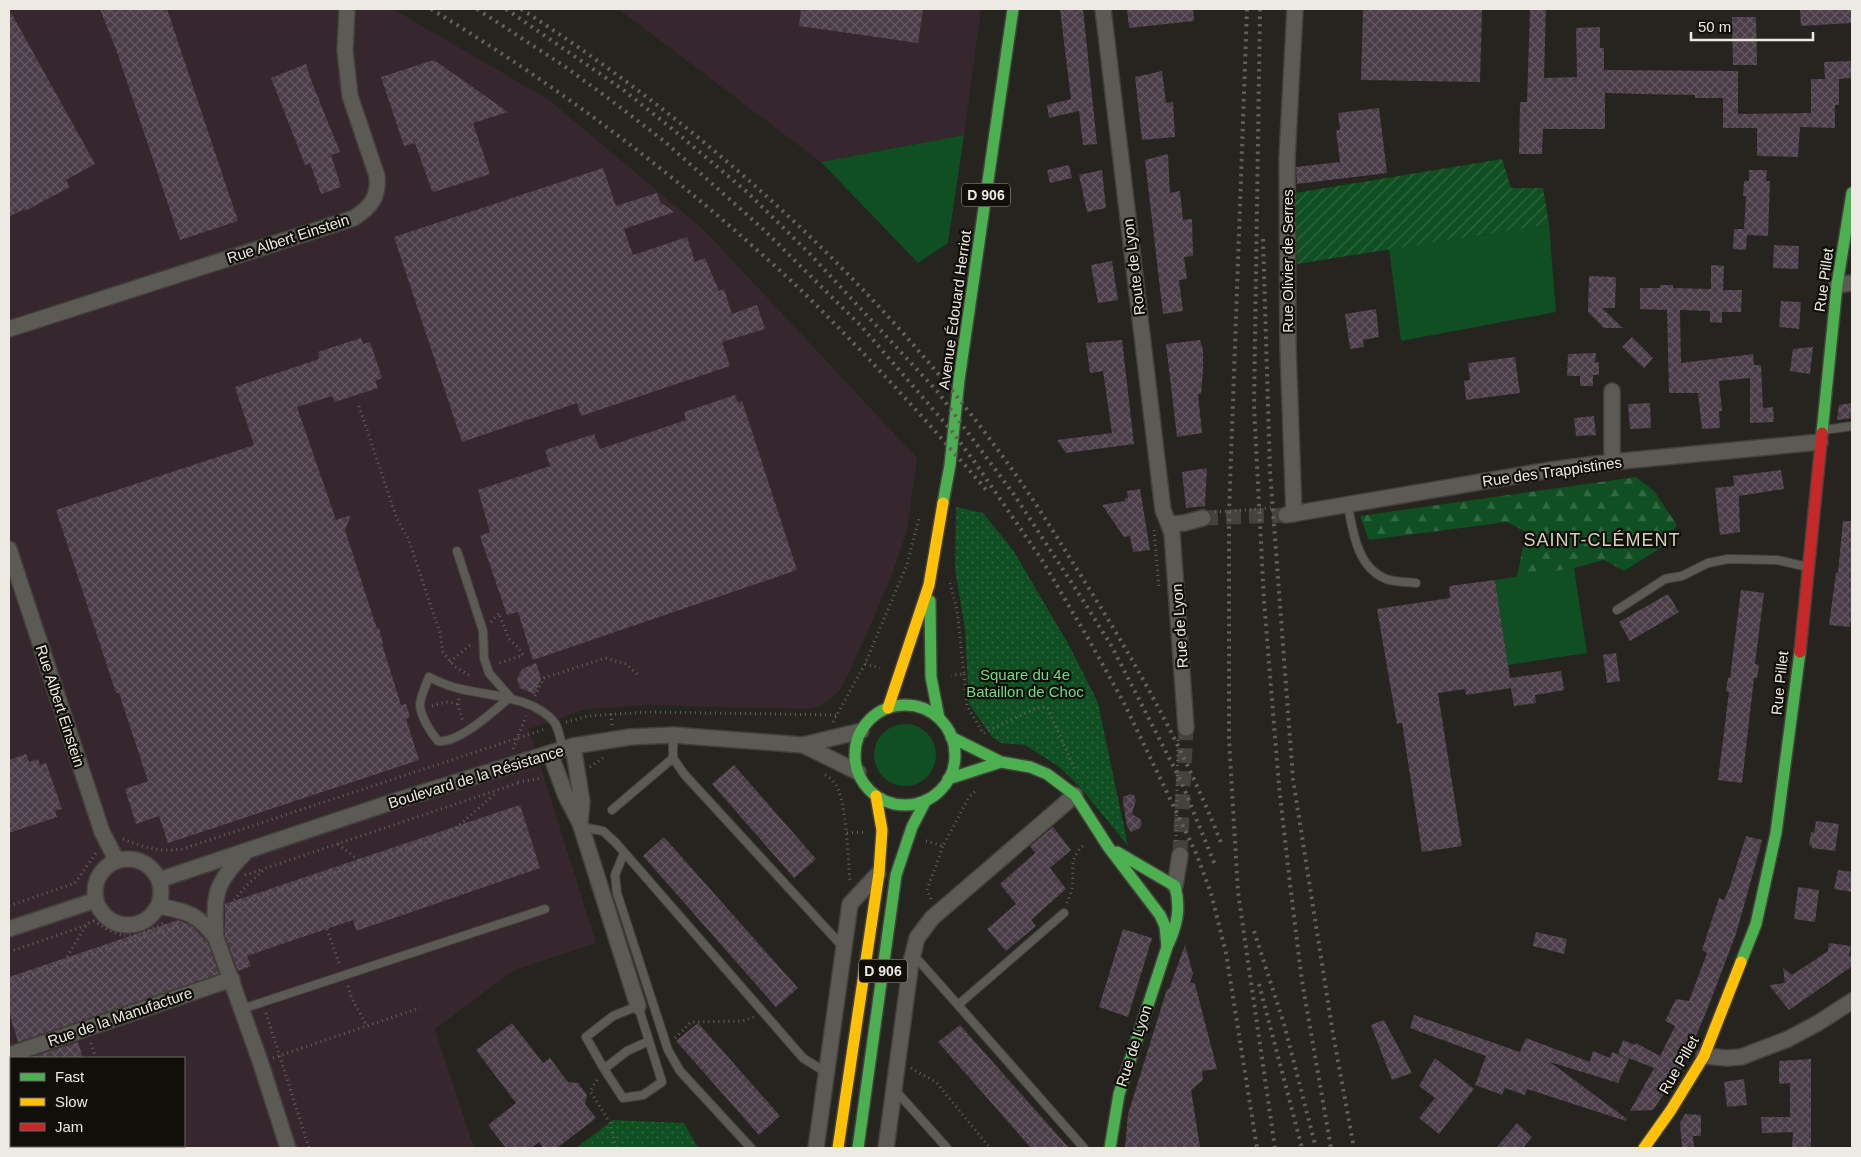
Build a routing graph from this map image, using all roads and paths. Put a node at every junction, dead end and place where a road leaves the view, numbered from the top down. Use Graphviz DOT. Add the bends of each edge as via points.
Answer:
graph roads {
  1 [pos="347,9"];
  2 [pos="1013,9"];
  3 [pos="1103,9"];
  4 [pos="1295,9"];
  5 [pos="1852,194"];
  6 [pos="1852,284"];
  7 [pos="1837,285"];
  8 [pos="9,329"];
  9 [pos="1612,391"];
  10 [pos="359,406"];
  11 [pos="1852,426"];
  12 [pos="1821,436"];
  13 [pos="1612,462"];
  14 [pos="1348,506"];
  15 [pos="921,510"];
  16 [pos="1290,514"];
  17 [pos="1203,518"];
  18 [pos="1170,524"];
  19 [pos="9,549"];
  20 [pos="457,551"];
  21 [pos="1808,567"];
  22 [pos="1416,584"];
  23 [pos="929,585"];
  24 [pos="957,610"];
  25 [pos="1617,610"];
  26 [pos="470,645"];
  27 [pos="450,662"];
  28 [pos="964,674"];
  29 [pos="470,675"];
  30 [pos="943,676"];
  31 [pos="510,697"];
  32 [pos="888,708"];
  33 [pos="837,715"];
  34 [pos="939,718"];
  35 [pos="556,725"];
  36 [pos="832,725"];
  37 [pos="1186,728"];
  38 [pos="861,731"];
  39 [pos="984,733"];
  40 [pos="673,735"];
  41 [pos="951,737"];
  42 [pos="986,737"];
  43 [pos="803,745"];
  44 [pos="562,750"];
  45 [pos="673,758"];
  46 [pos="1001,762"];
  47 [pos="985,768"];
  48 [pos="820,771"];
  49 [pos="858,772"];
  50 [pos="948,779"];
  51 [pos="518,783"];
  52 [pos="498,791"];
  53 [pos="1074,795"];
  54 [pos="876,796"];
  55 [pos="926,800"];
  56 [pos="612,810"];
  57 [pos="581,825"];
  58 [pos="871,831"];
  59 [pos="847,833"];
  60 [pos="1099,833"];
  61 [pos="917,838"];
  62 [pos="338,844"];
  63 [pos="109,845"];
  64 [pos="943,846"];
  65 [pos="1109,848"];
  66 [pos="246,852"];
  67 [pos="624,853"];
  68 [pos="1180,855"];
  69 [pos="117,861"];
  70 [pos="362,863"];
  71 [pos="879,873"];
  72 [pos="159,880"];
  73 [pos="1168,891"];
  74 [pos="1143,892"];
  75 [pos="96,900"];
  76 [pos="852,900"];
  77 [pos="9,906"];
  78 [pos="158,906"];
  79 [pos="545,909"];
  80 [pos="940,911"];
  81 [pos="1064,913"];
  82 [pos="196,918"];
  83 [pos="87,924"];
  84 [pos="180,926"];
  85 [pos="9,929"];
  86 [pos="216,938"];
  87 [pos="843,947"];
  88 [pos="1167,947"];
  89 [pos="9,952"];
  90 [pos="912,956"];
  91 [pos="63,964"];
  92 [pos="232,979"];
  93 [pos="9,983"];
  94 [pos="1852,1001"];
  95 [pos="262,1003"];
  96 [pos="958,1005"];
  97 [pos="638,1006"];
  98 [pos="420,1008"];
  99 [pos="242,1009"];
  100 [pos="764,1014"];
  101 [pos="649,1041"];
  102 [pos="666,1045"];
  103 [pos="9,1055"];
  104 [pos="280,1056"];
  105 [pos="1704,1056"];
  106 [pos="260,1061"];
  107 [pos="898,1061"];
  108 [pos="604,1068"];
  109 [pos="827,1073"];
  110 [pos="894,1090"];
  111 [pos="288,1148"];
  112 [pos="309,1148"];
  113 [pos="616,1148"];
  114 [pos="751,1148"];
  115 [pos="816,1148"];
  116 [pos="838,1148"];
  117 [pos="858,1148"];
  118 [pos="886,1148"];
  119 [pos="947,1148"];
  120 [pos="990,1148"];
  121 [pos="1084,1148"];
  122 [pos="1110,1148"];
  123 [pos="1644,1148"];
  1 -- 8 [label="street, Rue Albert Einstein" via="345,51 350,96 377,176 378,188 367,210 354,218"];
  2 -- 23 [label="main road, Avenue Édouard Herriot / D 906" via="959,380 950,465"];
  3 -- 18 [label="street, Route de Lyon" via="1163,510"];
  4 -- 16 [label="street, Rue Olivier de Serres" via="1287,158"];
  5 -- 7 [label="main road, Rue Pillet"];
  6 -- 7 [label="street"];
  7 -- 12 [label="main road, Rue Pillet"];
  9 -- 13 [label="street"];
  10 -- 27 [label="path" via="397,519 408,538 440,633 443,652"];
  11 -- 12 [label="lane"];
  12 -- 13 [label="street, Rue des Trappistines"];
  12 -- 21 [label="main road, Rue Pillet"];
  13 -- 14 [label="street, Rue des Trappistines"];
  14 -- 16 [label="street, Rue des Trappistines"];
  14 -- 22 [label="lane" via="1356,546 1371,569 1386,579"];
  15 -- 33 [label="path" via="907,565 865,664"];
  17 -- 18 [label="street"];
  18 -- 37 [label="street, Rue de Lyon" via="1179,602"];
  19 -- 63 [label="street, Rue Albert Einstein"];
  20 -- 31 [label="lane" via="482,631 489,673"];
  21 -- 25 [label="lane" via="1777,560 1708,562 1682,576 1665,578"];
  21 -- 105 [label="main road, Rue Pillet" via="1772,853 1756,924"];
  23 -- 32 [label="main road, Avenue Édouard Herriot / D 906"];
  23 -- 34 [label="main road, Avenue Édouard Herriot / D 906" via="931,677"];
  24 -- 28 [label="path"];
  26 -- 27 [label="path"];
  27 -- 29 [label="path"];
  28 -- 30 [label="path"];
  28 -- 39 [label="path" via="967,706"];
  31 -- 31 [label="lane" via="462,690 429,677 420,702 438,741 444,742 456,738"];
  31 -- 35 [label="lane" via="546,714"];
  32 -- 34 [label="main road" via="915,706"];
  32 -- 38 [label="main road" via="872,717"];
  33 -- 35 [label="path" via="641,712 588,716"];
  33 -- 36 [label="path"];
  34 -- 41 [label="main road"];
  35 -- 44 [label="lane"];
  35 -- 63 [label="path" via="182,849 164,851 122,839"];
  38 -- 43 [label="street, Boulevard de la Résistance"];
  38 -- 49 [label="main road" via="856,744"];
  39 -- 42 [label="path"];
  39 -- 53 [label="path" via="1036,708 1048,707 1076,774"];
  40 -- 43 [label="street, Boulevard de la Résistance"];
  40 -- 44 [label="street, Boulevard de la Résistance" via="630,737"];
  40 -- 45 [label="lane"];
  41 -- 46 [label="main road"];
  41 -- 50 [label="main road" via="954,758"];
  43 -- 49 [label="street, Boulevard de la Résistance"];
  44 -- 57 [label="street" via="582,802"];
  44 -- 57 [label="street" via="565,794"];
  44 -- 66 [label="street, Boulevard de la Résistance"];
  45 -- 56 [label="lane"];
  45 -- 87 [label="lane" via="684,774"];
  46 -- 47 [label="main road"];
  46 -- 53 [label="main road" via="1047,774"];
  47 -- 50 [label="main road"];
  47 -- 64 [label="path" via="985,783 969,798"];
  48 -- 59 [label="path" via="835,783"];
  49 -- 54 [label="main road"];
  50 -- 55 [label="main road"];
  51 -- 52 [label="path"];
  52 -- 62 [label="path"];
  52 -- 70 [label="path" via="448,835"];
  53 -- 60 [label="main road"];
  53 -- 80 [label="street"];
  54 -- 55 [label="main road" via="901,804"];
  54 -- 71 [label="main road, D 906" via="882,830"];
  55 -- 117 [label="main road, D 906" via="907,836 896,875"];
  57 -- 67 [label="lane" via="603,830"];
  57 -- 97 [label="street"];
  58 -- 59 [label="path"];
  59 -- 76 [label="path"];
  60 -- 65 [label="main road"];
  60 -- 81 [label="path" via="1080,849 1072,861 1072,887"];
  61 -- 64 [label="path"];
  62 -- 70 [label="path"];
  62 -- 70 [label="path" via="266,868 246,885 229,907"];
  63 -- 69 [label="street, Rue Albert Einstein"];
  63 -- 77 [label="path" via="94,854 76,883"];
  64 -- 80 [label="path" via="927,890"];
  65 -- 73 [label="main road"];
  65 -- 74 [label="main road, Rue de Lyon"];
  66 -- 72 [label="street, Boulevard de la Résistance"];
  66 -- 86 [label="street" via="228,870 215,896"];
  67 -- 100 [label="lane"];
  67 -- 102 [label="lane" via="615,875 617,893"];
  68 -- 73 [label="street, Rue de Lyon"];
  69 -- 72 [label="street" via="142,862 154,871"];
  69 -- 75 [label="street" via="100,874"];
  71 -- 76 [label="street"];
  71 -- 116 [label="main road, D 906"];
  72 -- 78 [label="street" via="161,898"];
  73 -- 74 [label="main road"];
  73 -- 88 [label="main road, Rue de Lyon" via="1180,903 1176,929"];
  74 -- 88 [label="main road, Rue de Lyon" via="1165,926"];
  75 -- 78 [label="street" via="104,914 122,924 144,921"];
  75 -- 85 [label="street"];
  76 -- 87 [label="street"];
  78 -- 82 [label="street" via="185,910"];
  79 -- 95 [label="lane"];
  80 -- 90 [label="street" via="917,938"];
  81 -- 96 [label="lane"];
  82 -- 83 [label="path" via="166,922 132,937 113,934 94,921"];
  82 -- 86 [label="street"];
  83 -- 89 [label="path"];
  83 -- 91 [label="path"];
  84 -- 91 [label="path"];
  86 -- 92 [label="street"];
  87 -- 109 [label="street"];
  88 -- 122 [label="main road, Rue de Lyon" via="1118,1094"];
  90 -- 96 [label="lane"];
  90 -- 107 [label="street"];
  91 -- 93 [label="path"];
  92 -- 99 [label="street"];
  92 -- 103 [label="street, Rue de la Manufacture"];
  94 -- 105 [label="street" via="1818,1023 1742,1057"];
  95 -- 99 [label="lane"];
  95 -- 104 [label="path"];
  96 -- 121 [label="lane"];
  97 -- 101 [label="lane"];
  97 -- 108 [label="lane" via="613,1016 586,1037"];
  98 -- 104 [label="path"];
  99 -- 106 [label="street"];
  100 -- 102 [label="path" via="743,1021 692,1022"];
  100 -- 109 [label="lane" via="803,1058"];
  101 -- 108 [label="lane" via="627,1051"];
  101 -- 108 [label="lane" via="662,1082 643,1095 623,1098"];
  102 -- 114 [label="lane" via="680,1071"];
  104 -- 106 [label="path"];
  104 -- 112 [label="path"];
  105 -- 123 [label="main road, Rue Pillet"];
  106 -- 111 [label="street"];
  107 -- 110 [label="street"];
  107 -- 120 [label="path" via="936,1082"];
  108 -- 113 [label="path" via="590,1091 610,1123"];
  109 -- 115 [label="street"];
  110 -- 118 [label="street"];
  110 -- 119 [label="lane"];
}
